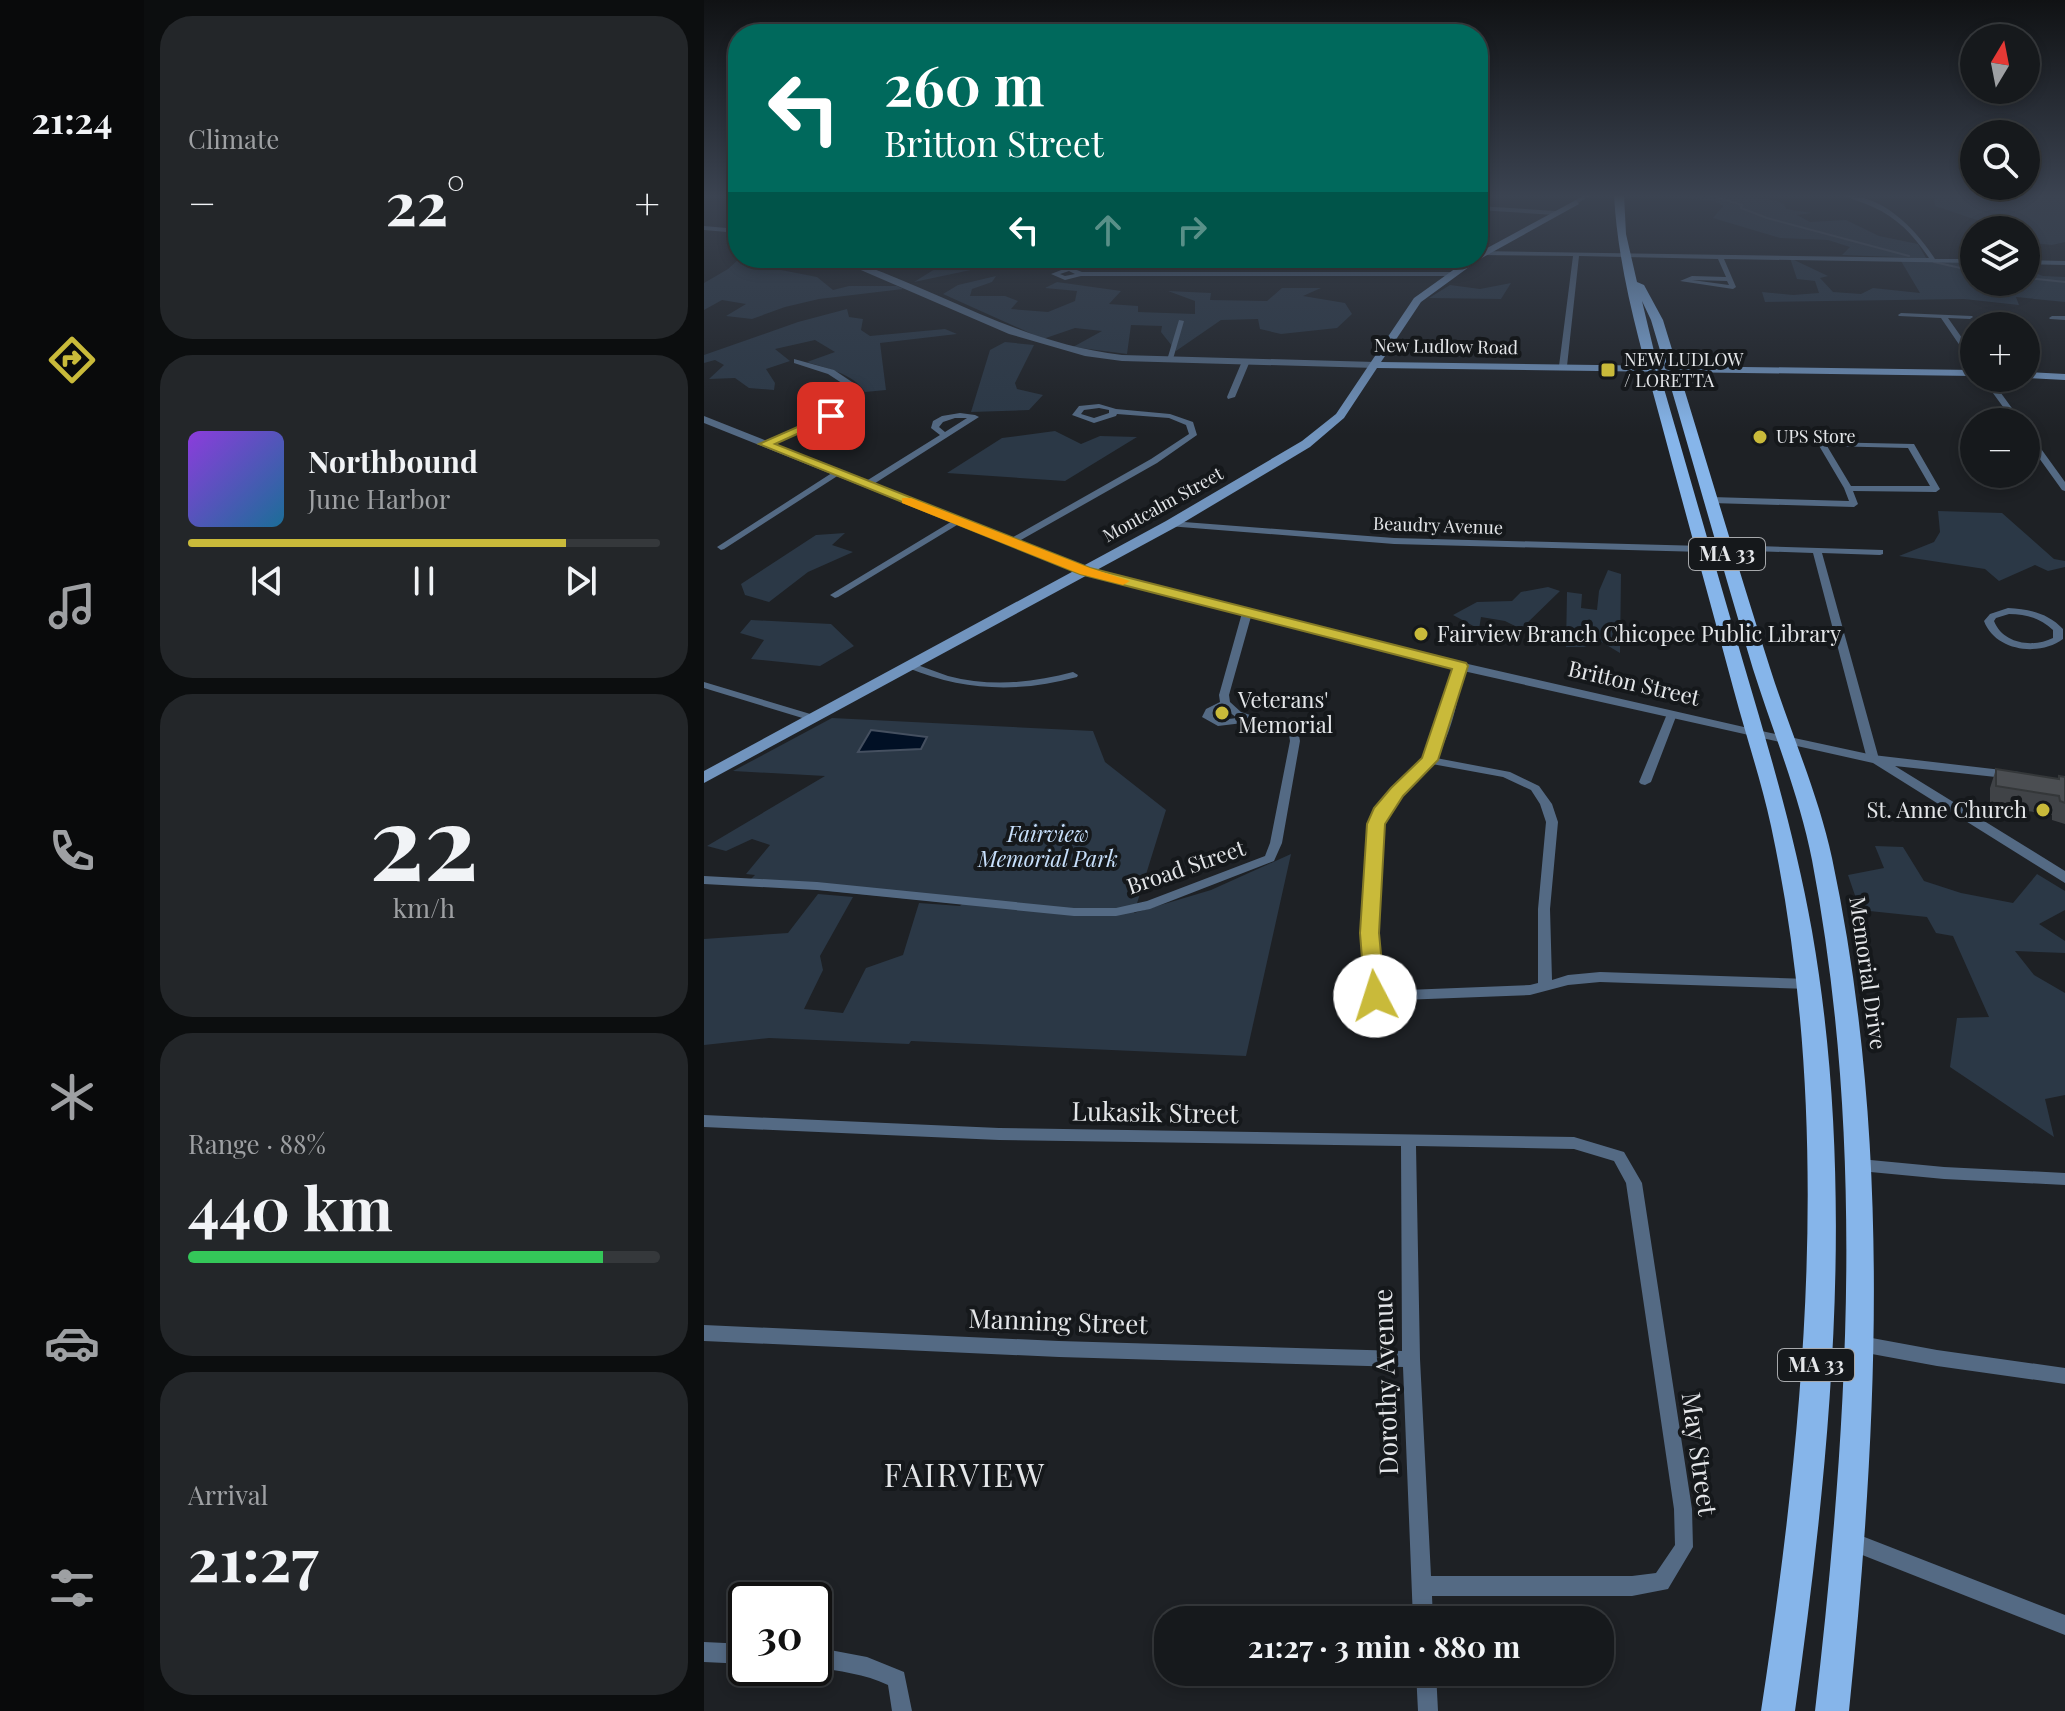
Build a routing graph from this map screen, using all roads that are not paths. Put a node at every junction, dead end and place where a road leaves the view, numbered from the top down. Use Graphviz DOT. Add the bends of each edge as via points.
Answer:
graph roads {
  1 [pos="881,275"];
  2 [pos="1450,275"];
  3 [pos="1574,275"];
  4 [pos="1630,275"];
  5 [pos="1727,275"];
  6 [pos="1729,279"];
  7 [pos="1901,315"];
  8 [pos="1943,316"];
  9 [pos="1960,317"];
  10 [pos="2052,318"];
  11 [pos="2065,318"];
  12 [pos="1181,321"];
  13 [pos="1960,340"];
  14 [pos="1169,359"];
  15 [pos="797,361"];
  16 [pos="1246,361"];
  17 [pos="1375,365"];
  18 [pos="1563,366"];
  19 [pos="1652,368"];
  20 [pos="1671,368"];
  21 [pos="1960,373"];
  22 [pos="2040,376"];
  23 [pos="2065,377"];
  24 [pos="1231,397"];
  25 [pos="1114,411"];
  26 [pos="704,419"];
  27 [pos="1817,431"];
  28 [pos="945,435"];
  29 [pos="765,444"];
  30 [pos="1822,444"];
  31 [pos="2040,453"];
  32 [pos="838,473"];
  33 [pos="866,485"];
  34 [pos="1848,488"];
  35 [pos="2065,488"];
  36 [pos="1711,500"];
  37 [pos="959,520"];
  38 [pos="1171,524"];
  39 [pos="1011,542"];
  40 [pos="721,547"];
  41 [pos="1726,548"];
  42 [pos="1704,549"];
  43 [pos="1817,552"];
  44 [pos="1880,552"];
  45 [pos="1085,571"];
  46 [pos="835,595"];
  47 [pos="1247,613"];
  48 [pos="2062,629"];
  49 [pos="912,666"];
  50 [pos="1460,666"];
  51 [pos="1073,675"];
  52 [pos="704,685"];
  53 [pos="1225,703"];
  54 [pos="1672,714"];
  55 [pos="813,718"];
  56 [pos="1252,719"];
  57 [pos="1757,734"];
  58 [pos="1786,740"];
  59 [pos="1873,759"];
  60 [pos="1430,760"];
  61 [pos="2030,777"];
  62 [pos="704,778"];
  63 [pos="1645,782"];
  64 [pos="2065,878"];
  65 [pos="704,880"];
  66 [pos="1810,984"];
  67 [pos="1545,985"];
  68 [pos="704,1121"];
  69 [pos="1408,1142"];
  70 [pos="1604,1152"];
  71 [pos="1860,1165"];
  72 [pos="2065,1179"];
  73 [pos="704,1333"];
  74 [pos="1861,1344"];
  75 [pos="1411,1359"];
  76 [pos="2065,1376"];
  77 [pos="1849,1540"];
  78 [pos="1422,1586"];
  79 [pos="1423,1606"];
  80 [pos="2065,1625"];
  81 [pos="704,1652"];
  82 [pos="728,1653"];
  83 [pos="832,1660"];
  84 [pos="1427,1686"];
  85 [pos="902,1711"];
  86 [pos="1428,1711"];
  87 [pos="1778,1711"];
  88 [pos="1832,1711"];
  1 -- 14 [label="street, New Ludlow Road" via="1056,347 1100,356"];
  2 -- 17 [label="main road, Montcalm Street" via="1419,298"];
  3 -- 18 [label="street"];
  4 -- 19 [label="main road, Memorial Drive / MA 33"];
  4 -- 20 [label="main road, Memorial Drive / MA 33" via="1650,303"];
  5 -- 6 [label="street"];
  6 -- 6 [label="street" via="1692,278 1683,281 1729,288"];
  7 -- 8 [label="street"];
  8 -- 9 [label="street"];
  8 -- 13 [label="street"];
  10 -- 11 [label="street"];
  12 -- 14 [label="street"];
  14 -- 16 [label="street, New Ludlow Road"];
  15 -- 29 [label="street" via="831,372 855,388 855,394 831,416"];
  16 -- 17 [label="street, New Ludlow Road"];
  16 -- 24 [label="street"];
  17 -- 18 [label="main road, New Ludlow Road"];
  17 -- 38 [label="main road, Montcalm Street" via="1328,428"];
  18 -- 19 [label="main road, New Ludlow Road"];
  19 -- 20 [label="main road, New Ludlow Road"];
  19 -- 42 [label="main road, Memorial Drive / MA 33"];
  20 -- 21 [label="main road, New Ludlow Road"];
  20 -- 36 [label="main road, Memorial Drive / MA 33"];
  22 -- 23 [label="main road"];
  25 -- 39 [label="street" via="1178,418 1190,424 1193,435"];
  26 -- 29 [label="street, Britton Street"];
  27 -- 30 [label="street"];
  28 -- 33 [label="street"];
  29 -- 32 [label="street, Britton Street"];
  30 -- 34 [label="street"];
  30 -- 34 [label="street" via="1911,446 1936,489"];
  31 -- 35 [label="street"];
  32 -- 33 [label="street, Britton Street"];
  32 -- 40 [label="street"];
  33 -- 37 [label="street, Britton Street"];
  34 -- 36 [label="street" via="1854,504"];
  36 -- 41 [label="main road, Memorial Drive / MA 33"];
  37 -- 39 [label="street, Britton Street"];
  37 -- 46 [label="street"];
  38 -- 42 [label="street, Beaudry Avenue" via="1394,541"];
  38 -- 45 [label="main road, Montcalm Street"];
  39 -- 45 [label="street, Britton Street"];
  41 -- 43 [label="street"];
  41 -- 58 [label="main road, Memorial Drive / MA 33"];
  42 -- 57 [label="main road, Memorial Drive / MA 33"];
  43 -- 44 [label="street"];
  43 -- 59 [label="street"];
  45 -- 47 [label="street, Britton Street"];
  45 -- 49 [label="main road, Montcalm Street"];
  47 -- 50 [label="street, Britton Street"];
  47 -- 53 [label="street"];
  48 -- 48 [label="street" via="2021,612 2002,612 1989,621 2001,637 2027,645 2051,644"];
  49 -- 51 [label="street" via="954,682 1041,684"];
  49 -- 55 [label="main road, Montcalm Street"];
  50 -- 54 [label="street, Britton Street"];
  50 -- 60 [label="street"];
  52 -- 55 [label="street"];
  53 -- 56 [label="street"];
  53 -- 56 [label="street" via="1210,711 1209,720"];
  54 -- 57 [label="street, Britton Street"];
  54 -- 63 [label="street"];
  55 -- 62 [label="main road, Montcalm Street"];
  56 -- 65 [label="street, Broad Street" via="1294,733 1270,858 1150,905 1074,912"];
  57 -- 58 [label="street, Britton Street"];
  57 -- 66 [label="main road, Memorial Drive / MA 33" via="1791,869"];
  58 -- 59 [label="street, Britton Street"];
  58 -- 71 [label="main road, Memorial Drive / MA 33" via="1813,822 1833,916"];
  59 -- 61 [label="street, Britton Street"];
  59 -- 64 [label="street"];
  60 -- 67 [label="street" via="1506,774 1535,788 1546,804 1552,822 1544,909"];
  60 -- 67 [label="street" via="1383,808 1376,824 1369,933 1375,996 1530,990"];
  66 -- 67 [label="street" via="1600,977"];
  66 -- 87 [label="main road, Memorial Drive / MA 33" via="1820,1112 1820,1290 1808,1466"];
  68 -- 69 [label="street, Lukasik Street" via="999,1134"];
  69 -- 70 [label="street, Lukasik Street" via="1574,1143"];
  69 -- 75 [label="street, Dorothy Avenue"];
  70 -- 78 [label="street, May Street" via="1619,1156 1634,1183 1683,1509 1684,1547 1661,1582"];
  71 -- 72 [label="street"];
  71 -- 74 [label="main road, Memorial Drive / MA 33"];
  73 -- 75 [label="street, Manning Street"];
  74 -- 76 [label="street"];
  74 -- 77 [label="main road, Memorial Drive / MA 33"];
  75 -- 78 [label="street, Dorothy Avenue"];
  77 -- 80 [label="street"];
  77 -- 88 [label="main road, Memorial Drive / MA 33"];
  78 -- 79 [label="street, Dorothy Avenue"];
  81 -- 82 [label="street"];
  83 -- 85 [label="street" via="881,1670 897,1679"];
  84 -- 86 [label="street"];
}
